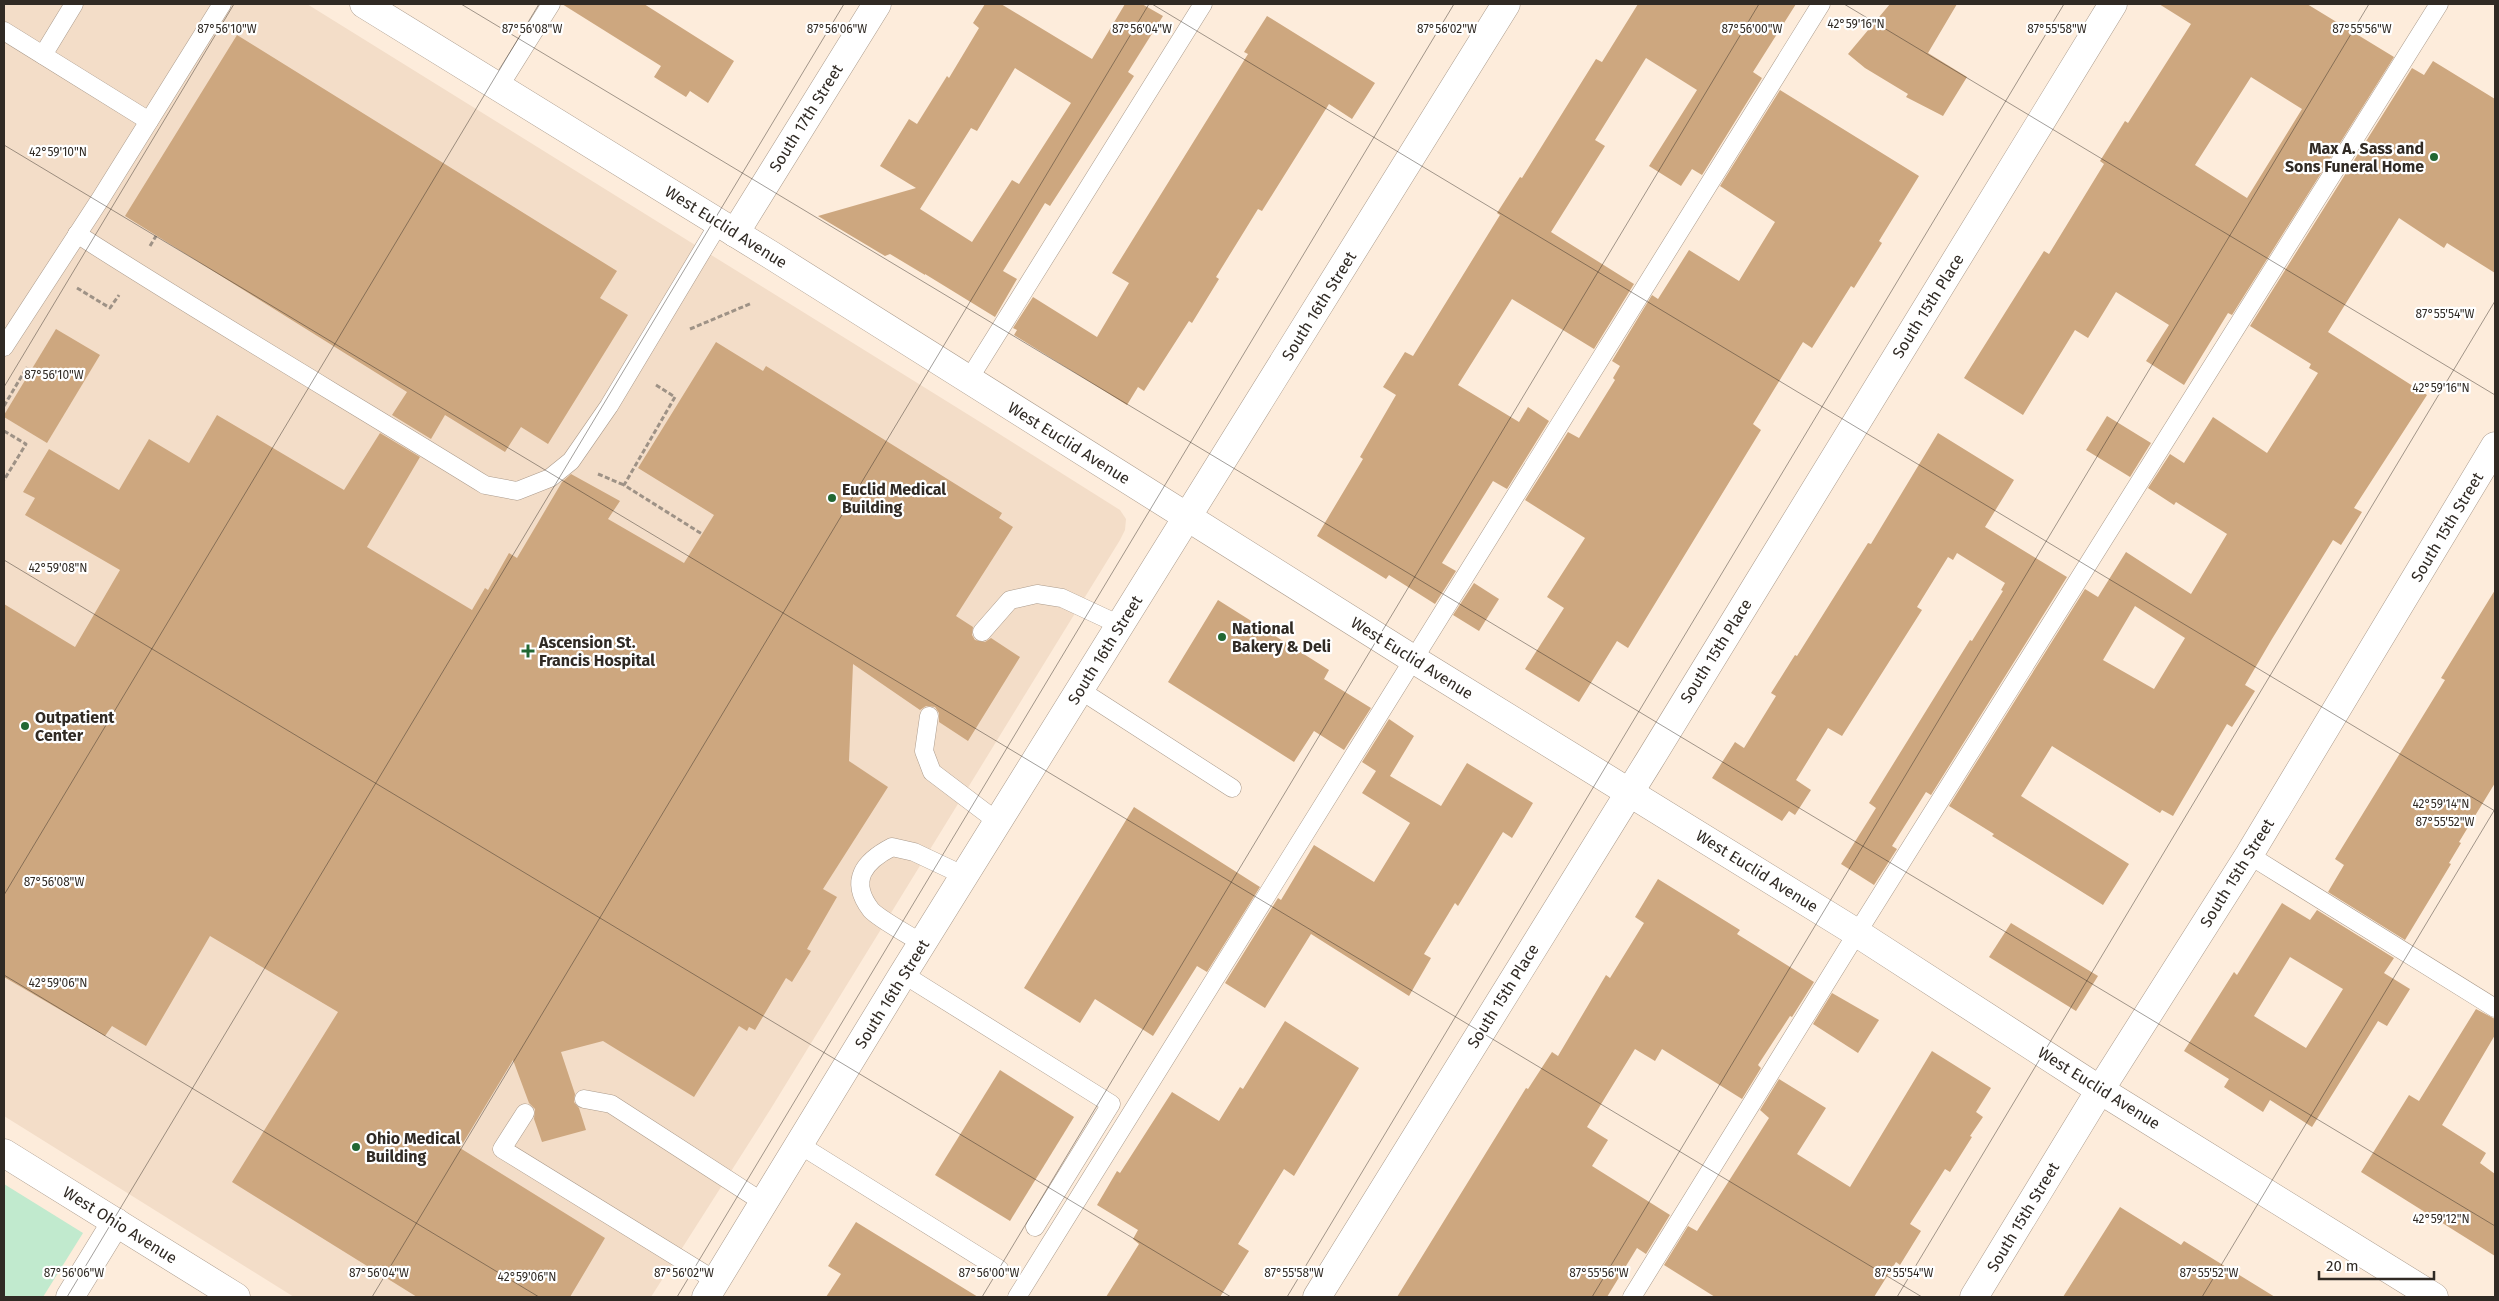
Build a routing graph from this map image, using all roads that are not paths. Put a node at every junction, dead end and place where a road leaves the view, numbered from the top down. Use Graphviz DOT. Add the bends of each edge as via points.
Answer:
graph roads {
  1 [pos="74,4"];
  2 [pos="222,4"];
  3 [pos="364,4"];
  4 [pos="551,4"];
  5 [pos="877,4"];
  6 [pos="1203,4"];
  7 [pos="1506,4"];
  8 [pos="1821,4"];
  9 [pos="2113,4"];
  10 [pos="2439,4"];
  11 [pos="4,31"];
  12 [pos="43,56"];
  13 [pos="500,86"];
  14 [pos="149,121"];
  15 [pos="727,228"];
  16 [pos="77,234"];
  17 [pos="4,347"];
  18 [pos="969,379"];
  19 [pos="2495,446"];
  20 [pos="1188,518"];
  21 [pos="1120,625"];
  22 [pos="982,632"];
  23 [pos="1413,659"];
  24 [pos="1080,690"];
  25 [pos="930,716"];
  26 [pos="1232,788"];
  27 [pos="1630,792"];
  28 [pos="998,822"];
  29 [pos="2249,854"];
  30 [pos="965,876"];
  31 [pos="1857,933"];
  32 [pos="923,944"];
  33 [pos="903,974"];
  34 [pos="2495,1008"];
  35 [pos="2100,1090"];
  36 [pos="584,1099"];
  37 [pos="525,1113"];
  38 [pos="800,1145"];
  39 [pos="4,1153"];
  40 [pos="764,1203"];
  41 [pos="116,1222"];
  42 [pos="1035,1227"];
  43 [pos="998,1269"];
  44 [pos="711,1289"];
  45 [pos="70,1297"];
  46 [pos="236,1297"];
  47 [pos="1016,1297"];
  48 [pos="1317,1297"];
  49 [pos="1632,1297"];
  50 [pos="1974,1297"];
  51 [pos="2434,1297"];
  1 -- 12 [label="lane"];
  2 -- 14 [label="lane"];
  3 -- 13 [label="street, West Euclid Avenue"];
  4 -- 13 [label="lane"];
  5 -- 15 [label="street, South 17th Street"];
  6 -- 18 [label="lane"];
  7 -- 20 [label="street, South 16th Street"];
  8 -- 23 [label="lane"];
  9 -- 27 [label="street, South 15th Place"];
  10 -- 31 [label="lane"];
  11 -- 12 [label="lane"];
  12 -- 14 [label="lane"];
  13 -- 15 [label="street, West Euclid Avenue"];
  14 -- 16 [label="lane"];
  15 -- 16 [label="lane" via="571,461 550,478 518,492 485,484 208,318"];
  15 -- 18 [label="street, West Euclid Avenue"];
  16 -- 17 [label="lane"];
  18 -- 20 [label="street, West Euclid Avenue"];
  19 -- 29 [label="street, South 15th Street"];
  20 -- 21 [label="street, South 16th Street"];
  20 -- 23 [label="street, West Euclid Avenue"];
  21 -- 22 [label="lane" via="1062,598 1037,594 1010,600"];
  21 -- 24 [label="street, South 16th Street"];
  23 -- 27 [label="street, West Euclid Avenue"];
  23 -- 47 [label="lane"];
  24 -- 26 [label="lane"];
  24 -- 28 [label="street, South 16th Street"];
  25 -- 28 [label="lane" via="924,751 932,772"];
  27 -- 31 [label="street, West Euclid Avenue"];
  27 -- 48 [label="street, South 15th Place"];
  28 -- 30 [label="street, South 16th Street"];
  29 -- 34 [label="lane"];
  29 -- 35 [label="street, South 15th Street"];
  30 -- 32 [label="street, South 16th Street"];
  30 -- 32 [label="lane" via="914,852 892,847 873,857 861,873 861,890 872,911"];
  31 -- 35 [label="street, West Euclid Avenue"];
  31 -- 49 [label="lane"];
  32 -- 33 [label="street, South 16th Street"];
  33 -- 38 [label="street, South 16th Street"];
  33 -- 42 [label="lane" via="1111,1104"];
  35 -- 50 [label="street, South 15th Street"];
  35 -- 51 [label="street, West Euclid Avenue"];
  36 -- 40 [label="lane" via="611,1104"];
  37 -- 44 [label="lane" via="502,1149"];
  38 -- 40 [label="street, South 16th Street"];
  38 -- 43 [label="lane"];
  39 -- 41 [label="street, West Ohio Avenue"];
  40 -- 44 [label="street, South 16th Street"];
  41 -- 45 [label="street"];
  41 -- 46 [label="street, West Ohio Avenue"];
}
